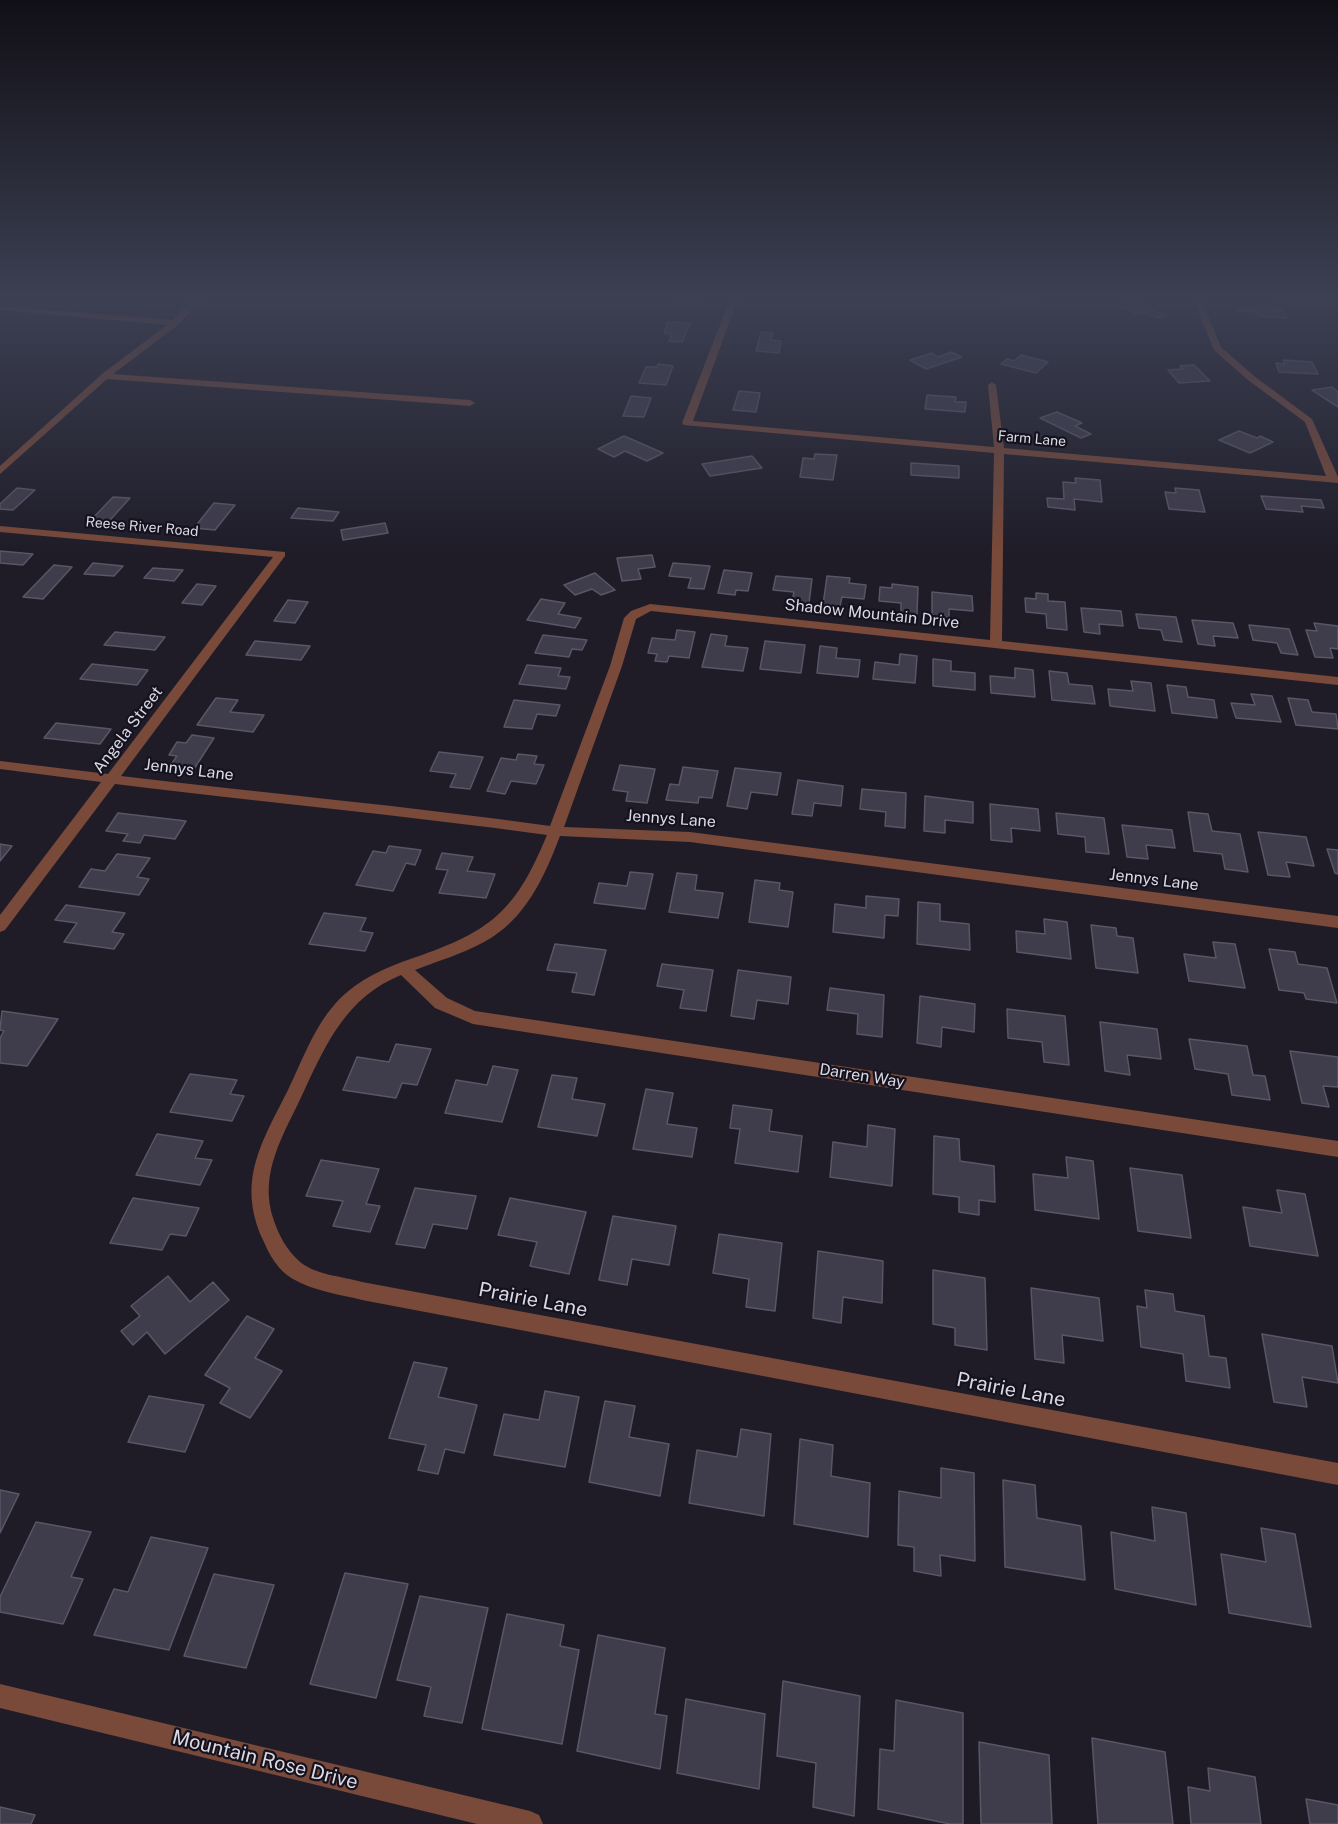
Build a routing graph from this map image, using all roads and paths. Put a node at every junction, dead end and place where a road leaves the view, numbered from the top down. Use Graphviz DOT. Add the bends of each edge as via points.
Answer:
graph roads {
  1 [pos="96,384"];
  2 [pos="215,384"];
  3 [pos="702,384"];
  4 [pos="1259,384"];
  5 [pos="992,385"];
  6 [pos="470,403"];
  7 [pos="999,450"];
  8 [pos="0,471"];
  9 [pos="1336,480"];
  10 [pos="0,529"];
  11 [pos="281,554"];
  12 [pos="996,644"];
  13 [pos="1338,681"];
  14 [pos="0,765"];
  15 [pos="111,779"];
  16 [pos="554,831"];
  17 [pos="1338,922"];
  18 [pos="0,926"];
  19 [pos="402,967"];
  20 [pos="1338,1149"];
  21 [pos="1338,1474"];
  22 [pos="0,1696"];
  23 [pos="530,1824"];
  1 -- 8 [label="street"];
  2 -- 6 [label="street"];
  3 -- 7 [label="street, Farm Lane" via="687,423"];
  4 -- 9 [label="street" via="1309,421"];
  5 -- 7 [label="street"];
  7 -- 9 [label="street, Farm Lane"];
  7 -- 12 [label="street"];
  10 -- 11 [label="street, Reese River Road"];
  11 -- 15 [label="street, Angela Street"];
  12 -- 13 [label="street, Shadow Mountain Drive"];
  12 -- 16 [label="street, Shadow Mountain Drive" via="650,607 635,613"];
  14 -- 15 [label="street, Jennys Lane"];
  15 -- 16 [label="street, Jennys Lane"];
  15 -- 18 [label="street, Angela Street"];
  16 -- 17 [label="street, Jennys Lane" via="690,837"];
  16 -- 19 [label="street, Prairie Lane" via="530,888 488,934"];
  19 -- 20 [label="street, Darren Way" via="441,1002 473,1017"];
  19 -- 21 [label="street, Prairie Lane" via="351,998 329,1024 266,1151 258,1182 261,1214 274,1244 297,1271 362,1291"];
  22 -- 23 [label="street, Mountain Rose Drive"];
}
